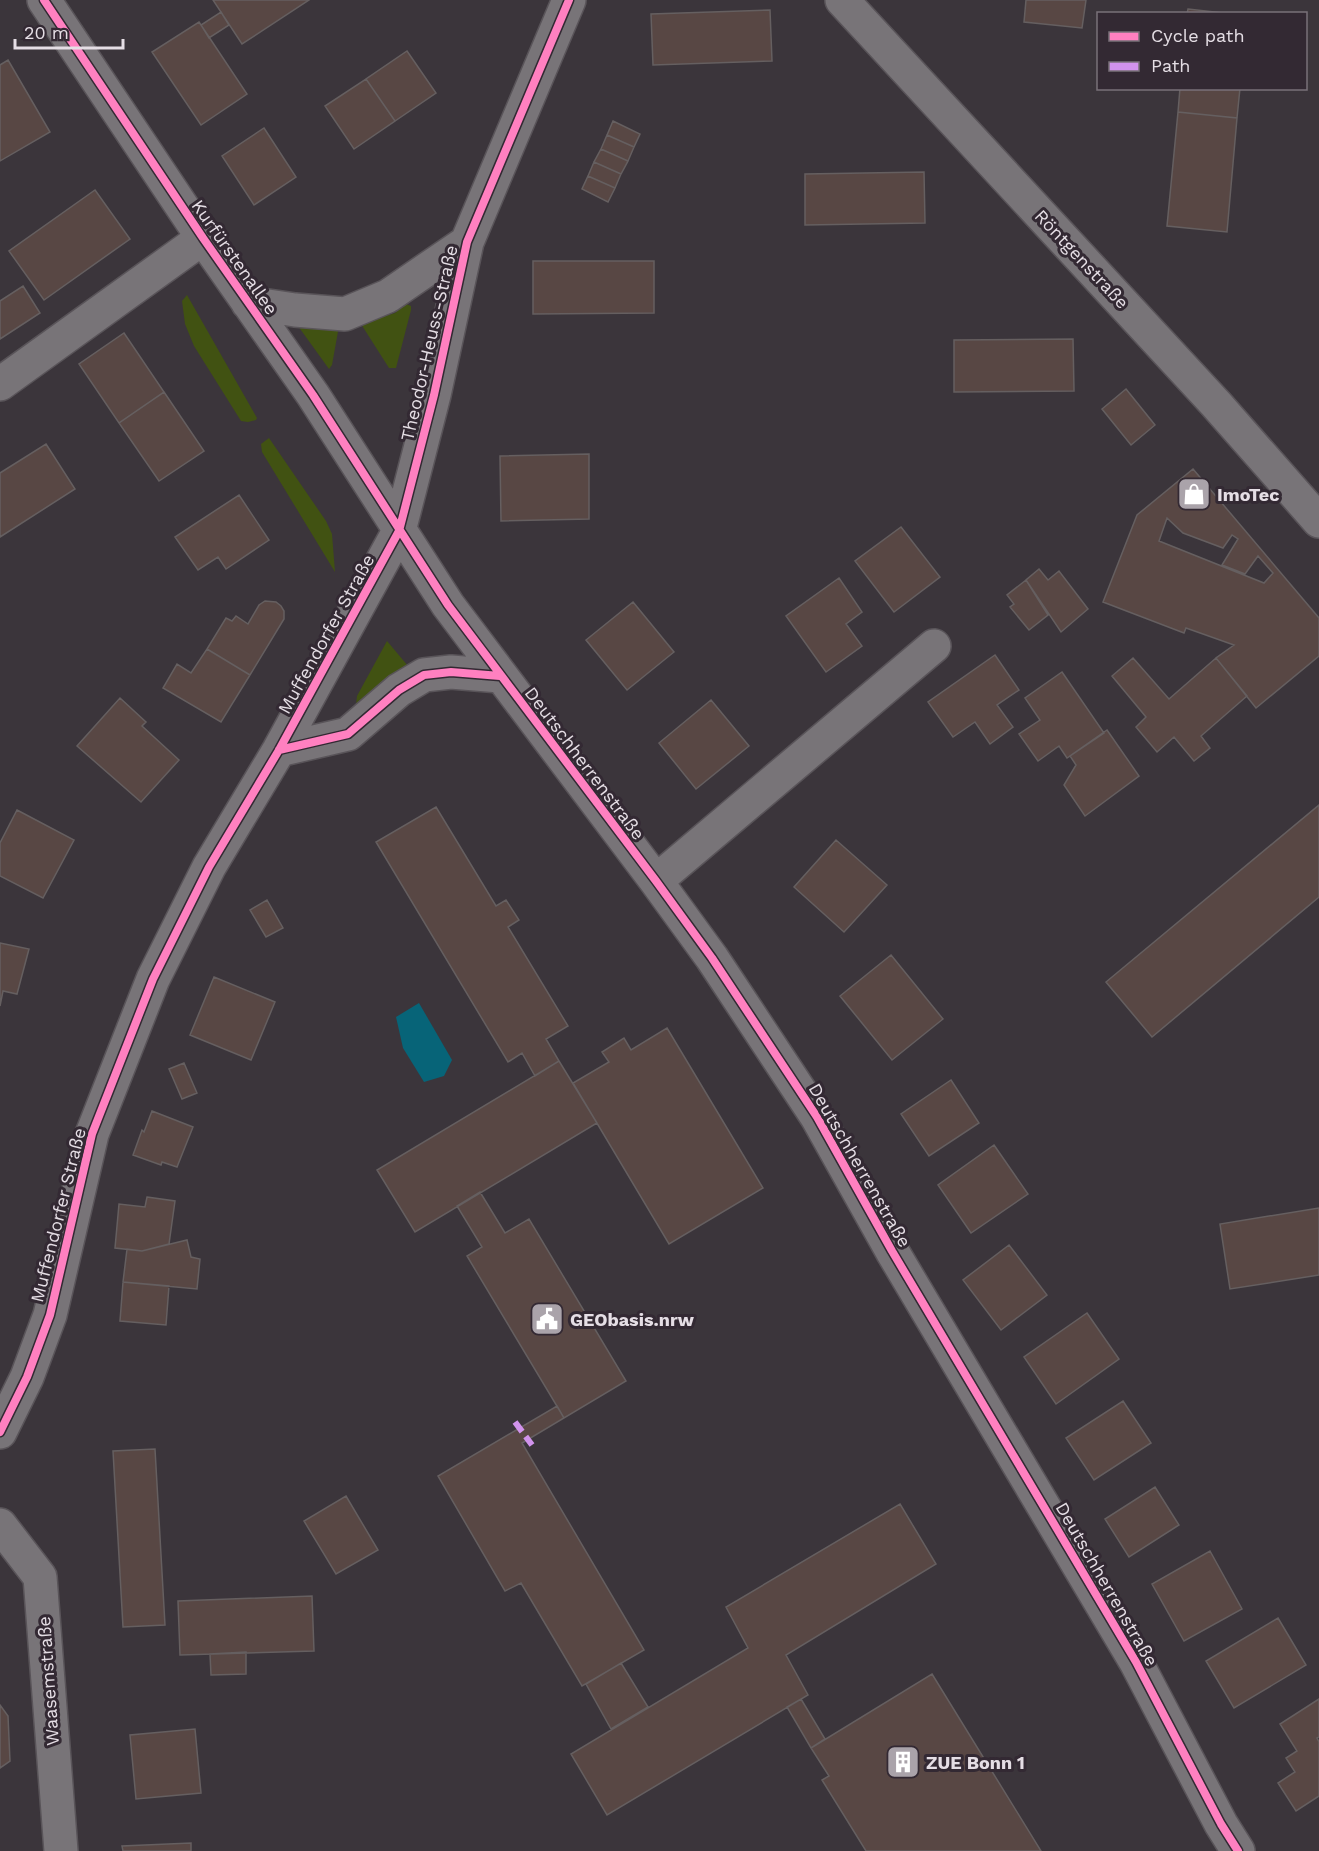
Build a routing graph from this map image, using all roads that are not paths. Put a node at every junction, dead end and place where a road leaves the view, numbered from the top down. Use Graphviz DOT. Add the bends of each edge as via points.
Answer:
graph roads {
  1 [pos="44,0"];
  2 [pos="569,0"];
  3 [pos="842,0"];
  4 [pos="203,238"];
  5 [pos="467,242"];
  6 [pos="249,303"];
  7 [pos="0,384"];
  8 [pos="1319,521"];
  9 [pos="399,531"];
  10 [pos="934,646"];
  11 [pos="500,676"];
  12 [pos="279,750"];
  13 [pos="656,881"];
  14 [pos="0,1432"];
  15 [pos="0,1525"];
  16 [pos="61,1851"];
  17 [pos="1238,1851"];
  1 -- 4 [label="street, Kurfürstenallee"];
  2 -- 5 [label="street, Theodor-Heuss-Straße"];
  3 -- 8 [label="street, Röntgenstraße" via="1216,404"];
  4 -- 6 [label="street, Kurfürstenallee"];
  4 -- 7 [label="street, Kurfürstenallee"];
  5 -- 6 [label="street, Theodor-Heuss-Straße" via="388,296 345,314"];
  5 -- 9 [label="street, Theodor-Heuss-Straße"];
  6 -- 9 [label="street, Kurfürstenallee"];
  9 -- 11 [label="street, Deutschherrenstraße"];
  9 -- 12 [label="street, Muffendorfer Straße"];
  10 -- 13 [label="street"];
  11 -- 12 [label="street" via="451,672 424,675 399,690 348,734"];
  11 -- 13 [label="street, Deutschherrenstraße"];
  12 -- 14 [label="street, Muffendorfer Straße" via="210,867 153,979 92,1134 50,1315 27,1377"];
  13 -- 17 [label="street, Deutschherrenstraße" via="817,1117 1136,1662"];
  15 -- 16 [label="street, Waasemstraße" via="40,1576"];
}
